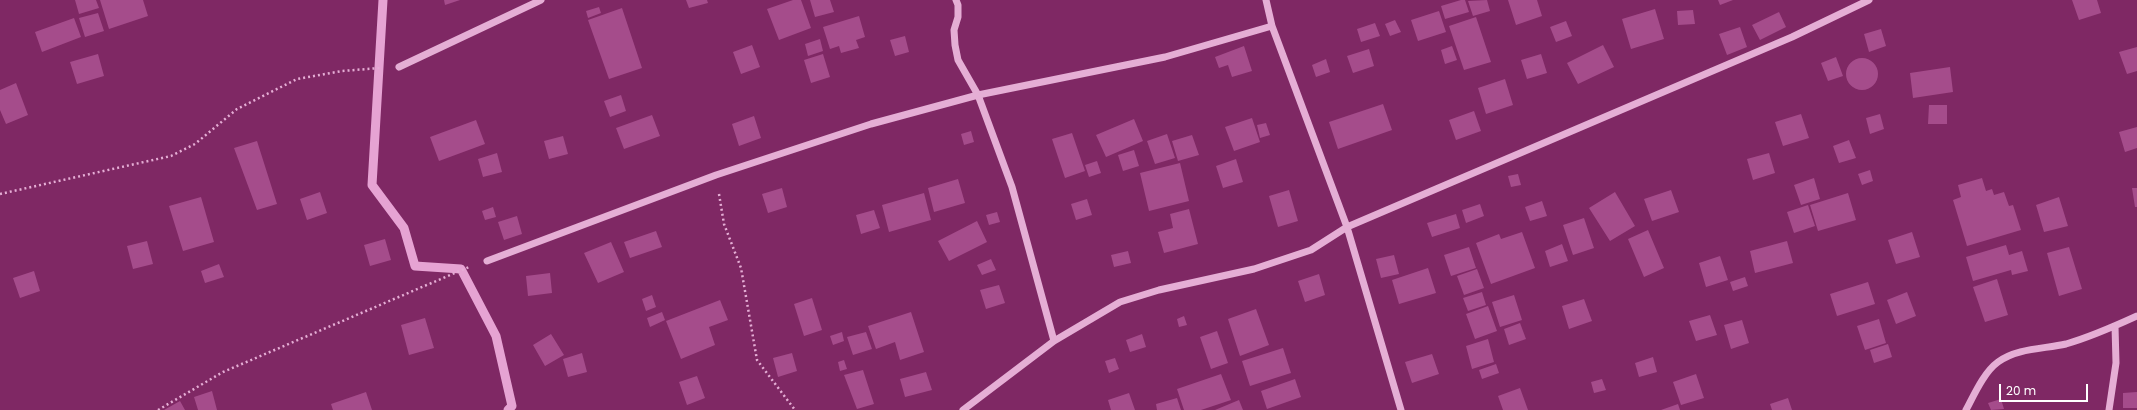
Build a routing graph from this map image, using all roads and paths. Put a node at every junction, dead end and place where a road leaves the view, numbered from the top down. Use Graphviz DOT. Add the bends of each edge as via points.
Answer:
graph roads {
  1 [pos="540,0"];
  2 [pos="956,0"];
  3 [pos="1266,0"];
  4 [pos="1869,0"];
  5 [pos="1272,26"];
  6 [pos="399,67"];
  7 [pos="978,95"];
  8 [pos="716,176"];
  9 [pos="0,194"];
  10 [pos="1347,227"];
  11 [pos="487,261"];
  12 [pos="2137,316"];
  13 [pos="2115,326"];
  14 [pos="1054,342"];
  15 [pos="158,410"];
  16 [pos="795,410"];
  17 [pos="963,410"];
  18 [pos="1401,410"];
  19 [pos="1966,410"];
  20 [pos="2109,410"];
  1 -- 6 [label="street"];
  2 -- 7 [label="street" via="958,17 954,30 954,45 958,60"];
  3 -- 5 [label="street"];
  4 -- 10 [label="street" via="1792,37"];
  5 -- 7 [label="street" via="1165,57"];
  5 -- 10 [label="street"];
  6 -- 9 [label="path" via="342,71 297,79 237,109 195,144 171,156"];
  7 -- 8 [label="street" via="870,124"];
  7 -- 14 [label="street" via="1012,187"];
  8 -- 11 [label="street"];
  8 -- 16 [label="path" via="724,224 741,268 757,360"];
  10 -- 14 [label="street" via="1311,250 1254,270 1159,290 1120,302"];
  10 -- 18 [label="street"];
  11 -- 15 [label="path" via="223,372"];
  12 -- 13 [label="street"];
  13 -- 19 [label="street" via="2094,336 2018,352 1998,362 1977,387"];
  13 -- 20 [label="street" via="2116,363"];
  14 -- 17 [label="street"];
}
